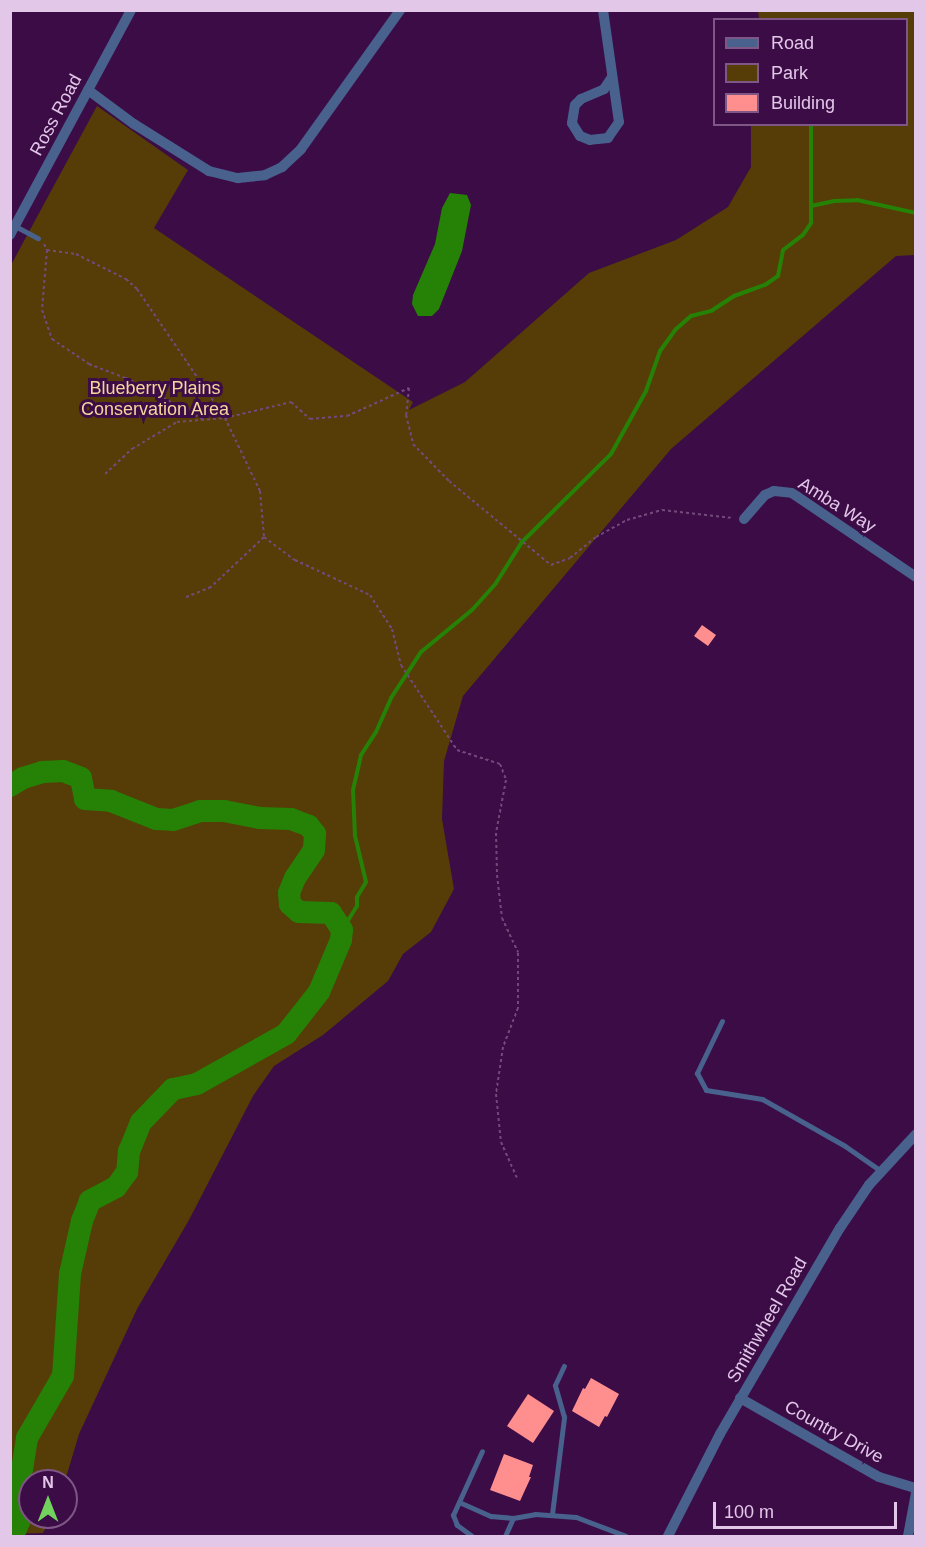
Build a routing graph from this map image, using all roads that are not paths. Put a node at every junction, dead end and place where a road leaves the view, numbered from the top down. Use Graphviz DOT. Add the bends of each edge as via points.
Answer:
graph roads {
  1 [pos="131,10"];
  2 [pos="399,10"];
  3 [pos="603,10"];
  4 [pos="612,77"];
  5 [pos="88,90"];
  6 [pos="13,230"];
  7 [pos="38,238"];
  8 [pos="744,519"];
  9 [pos="915,577"];
  10 [pos="722,1021"];
  11 [pos="915,1134"];
  12 [pos="881,1171"];
  13 [pos="564,1366"];
  14 [pos="740,1398"];
  15 [pos="482,1451"];
  16 [pos="915,1488"];
  17 [pos="915,1493"];
  18 [pos="459,1502"];
  19 [pos="552,1514"];
  20 [pos="513,1518"];
  21 [pos="472,1536"];
  22 [pos="505,1536"];
  23 [pos="626,1536"];
  24 [pos="668,1536"];
  25 [pos="908,1536"];
  1 -- 5 [label="street, Ross Road"];
  2 -- 5 [label="street" via="301,149 282,167 265,175 238,178 209,171 142,130"];
  3 -- 4 [label="street"];
  4 -- 4 [label="street" via="619,113 615,131 599,140 580,136 572,123 575,105 604,89"];
  5 -- 6 [label="street, Ross Road"];
  6 -- 7 [label="lane"];
  8 -- 9 [label="street, Amba Way" via="765,495 774,491 792,493"];
  10 -- 12 [label="lane" via="697,1073 706,1090 762,1099"];
  11 -- 12 [label="street, Smithwheel Road"];
  12 -- 14 [label="street, Smithwheel Road" via="840,1228"];
  13 -- 19 [label="lane" via="555,1385 564,1417"];
  14 -- 16 [label="street, Country Drive" via="866,1470"];
  14 -- 24 [label="street, Smithwheel Road"];
  15 -- 18 [label="lane"];
  17 -- 25 [label="street"];
  18 -- 20 [label="lane" via="491,1516"];
  18 -- 21 [label="lane" via="453,1520"];
  19 -- 20 [label="lane"];
  19 -- 23 [label="lane" via="576,1517"];
  20 -- 22 [label="lane"];
}
